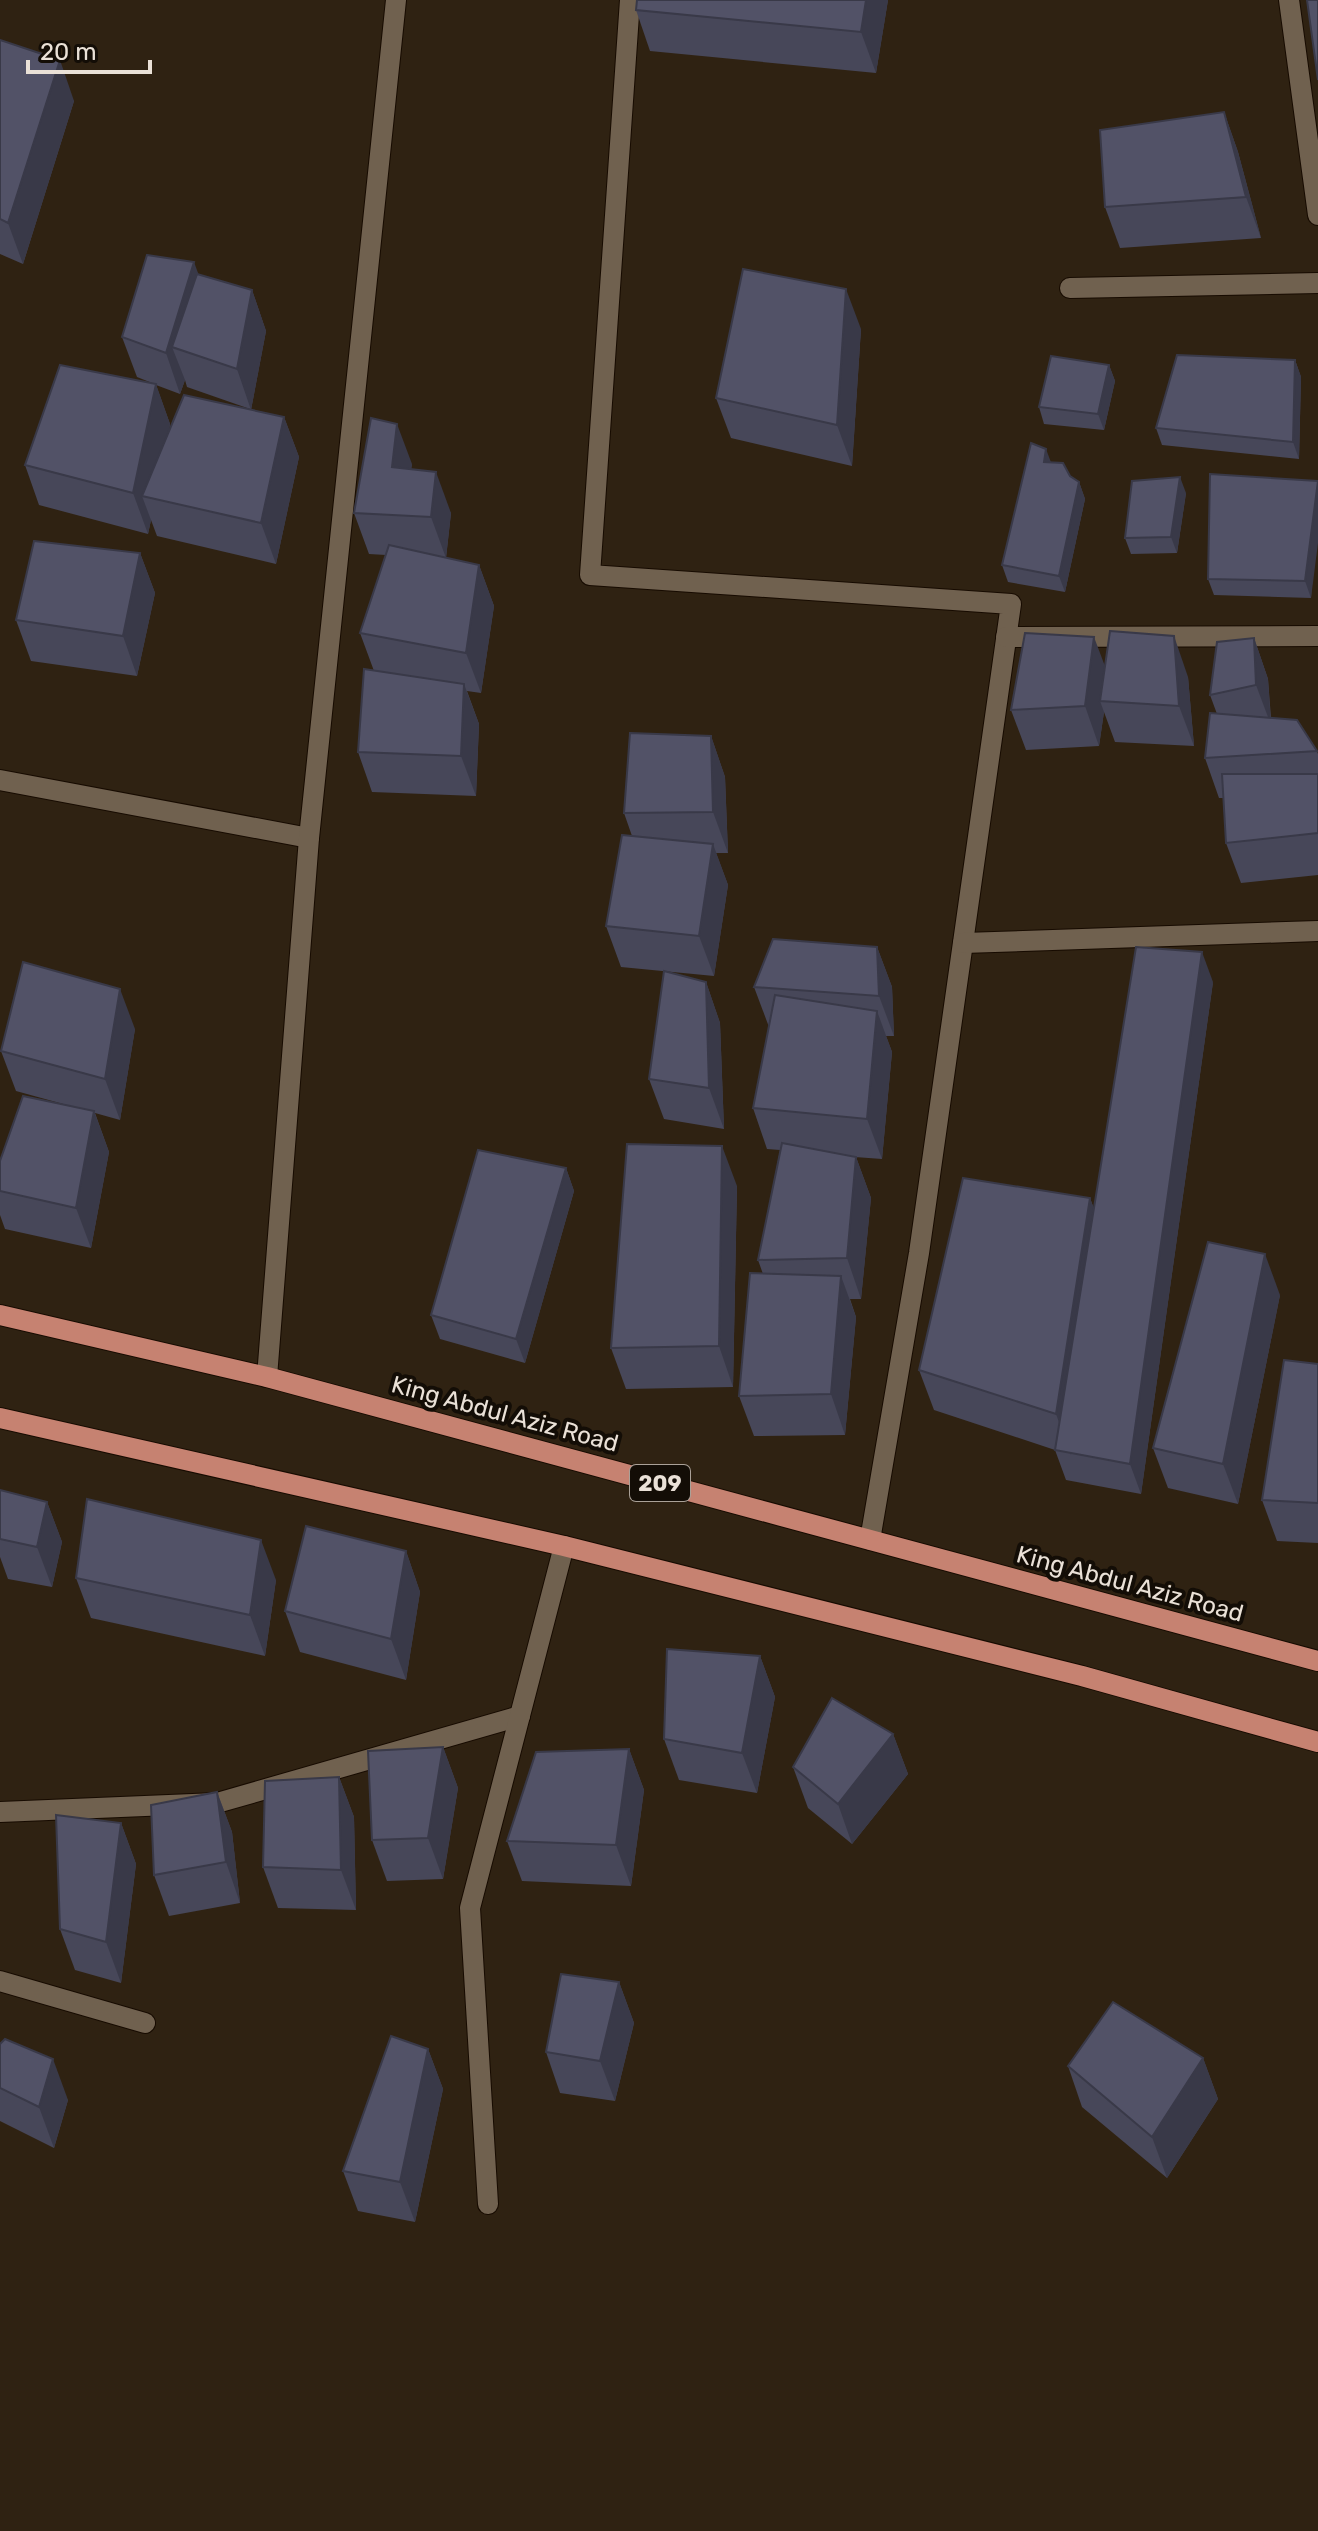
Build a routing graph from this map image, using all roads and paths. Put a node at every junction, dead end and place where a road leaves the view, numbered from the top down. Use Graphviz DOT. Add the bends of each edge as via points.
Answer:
graph roads {
  1 [pos="396,0"];
  2 [pos="630,0"];
  3 [pos="1289,0"];
  4 [pos="1318,215"];
  5 [pos="1318,283"];
  6 [pos="1070,288"];
  7 [pos="1318,636"];
  8 [pos="1006,637"];
  9 [pos="0,780"];
  10 [pos="309,838"];
  11 [pos="1318,931"];
  12 [pos="963,943"];
  13 [pos="0,1315"];
  14 [pos="267,1377"];
  15 [pos="0,1418"];
  16 [pos="870,1540"];
  17 [pos="564,1546"];
  18 [pos="1318,1661"];
  19 [pos="520,1716"];
  20 [pos="1318,1742"];
  21 [pos="0,1812"];
  22 [pos="0,1981"];
  23 [pos="145,2023"];
  24 [pos="488,2204"];
  1 -- 10 [label="street"];
  2 -- 8 [label="street" via="590,575 1011,604"];
  3 -- 4 [label="street"];
  5 -- 6 [label="street"];
  7 -- 8 [label="street"];
  8 -- 12 [label="street"];
  9 -- 10 [label="street"];
  10 -- 14 [label="street"];
  11 -- 12 [label="street"];
  12 -- 16 [label="street" via="919,1253"];
  13 -- 14 [label="main road, King Abdul Aziz Road / 209"];
  14 -- 16 [label="main road, King Abdul Aziz Road / 209"];
  15 -- 17 [label="main road"];
  16 -- 18 [label="main road, King Abdul Aziz Road / 209"];
  17 -- 19 [label="street"];
  17 -- 20 [label="main road" via="1082,1676"];
  19 -- 21 [label="street" via="217,1803"];
  19 -- 24 [label="street" via="470,1908"];
  22 -- 23 [label="street"];
}
